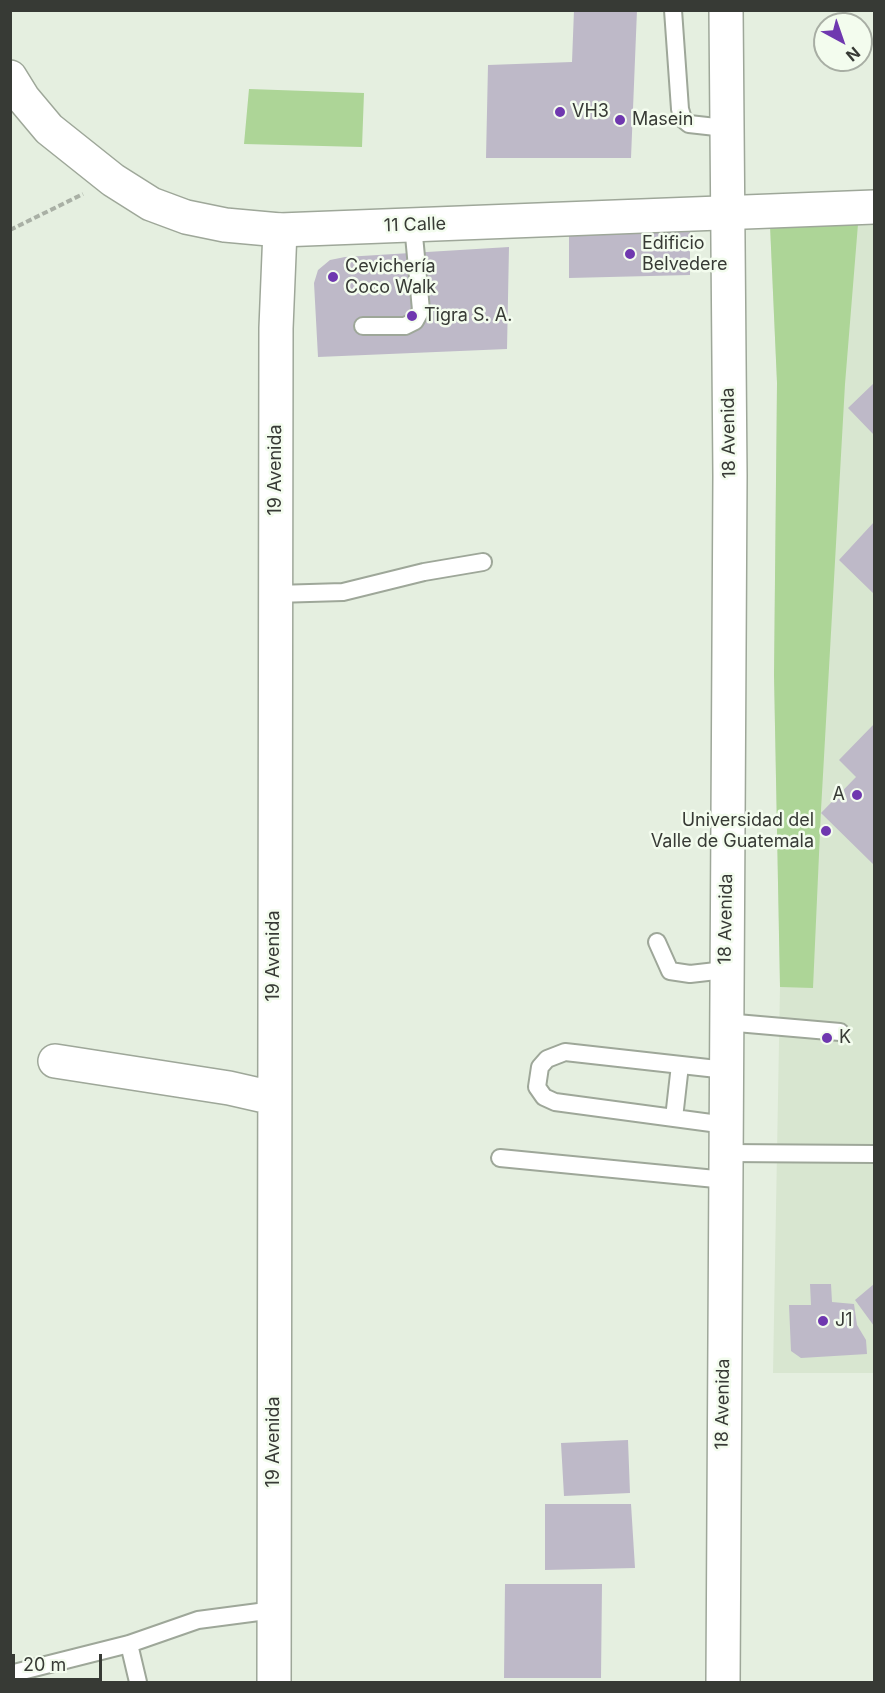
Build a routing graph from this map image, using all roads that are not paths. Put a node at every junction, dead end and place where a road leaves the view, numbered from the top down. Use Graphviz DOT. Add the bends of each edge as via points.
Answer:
graph roads {
  1 [pos="674,10"];
  2 [pos="726,10"];
  3 [pos="10,77"];
  4 [pos="726,128"];
  5 [pos="874,207"];
  6 [pos="727,212"];
  7 [pos="413,225"];
  8 [pos="280,230"];
  9 [pos="363,326"];
  10 [pos="483,562"];
  11 [pos="276,594"];
  12 [pos="657,942"];
  13 [pos="725,970"];
  14 [pos="725,1022"];
  15 [pos="840,1032"];
  16 [pos="55,1061"];
  17 [pos="680,1065"];
  18 [pos="726,1070"];
  19 [pos="273,1098"];
  20 [pos="674,1118"];
  21 [pos="726,1152"];
  22 [pos="874,1154"];
  23 [pos="500,1158"];
  24 [pos="274,1610"];
  25 [pos="129,1644"];
  26 [pos="10,1674"];
  27 [pos="138,1683"];
  28 [pos="274,1683"];
  29 [pos="723,1683"];
  1 -- 4 [label="lane" via="683,118 689,124"];
  2 -- 4 [label="street, 18 Avenida"];
  3 -- 8 [label="street, 11 Calle" via="49,129 113,180 151,204 225,225"];
  4 -- 6 [label="street, 18 Avenida"];
  5 -- 6 [label="street, 11 Calle"];
  6 -- 7 [label="street, 11 Calle"];
  6 -- 13 [label="street, 18 Avenida" via="730,476"];
  7 -- 8 [label="street, 11 Calle"];
  7 -- 9 [label="lane" via="421,310 415,321 405,326"];
  8 -- 11 [label="street, 19 Avenida"];
  10 -- 11 [label="lane" via="343,592"];
  11 -- 19 [label="street, 19 Avenida"];
  12 -- 13 [label="lane" via="670,971 690,974"];
  13 -- 14 [label="street, 18 Avenida"];
  14 -- 15 [label="lane"];
  14 -- 18 [label="street, 18 Avenida"];
  16 -- 19 [label="street"];
  17 -- 18 [label="lane"];
  17 -- 20 [label="lane"];
  17 -- 20 [label="lane" via="565,1052 548,1059 537,1077 540,1092 555,1102"];
  18 -- 21 [label="street, 18 Avenida"];
  19 -- 24 [label="street, 19 Avenida"];
  20 -- 21 [label="lane"];
  21 -- 22 [label="lane"];
  21 -- 23 [label="lane"];
  21 -- 29 [label="street, 18 Avenida"];
  24 -- 25 [label="lane" via="198,1620"];
  24 -- 28 [label="street, 19 Avenida"];
  25 -- 26 [label="lane"];
  25 -- 27 [label="lane"];
}
